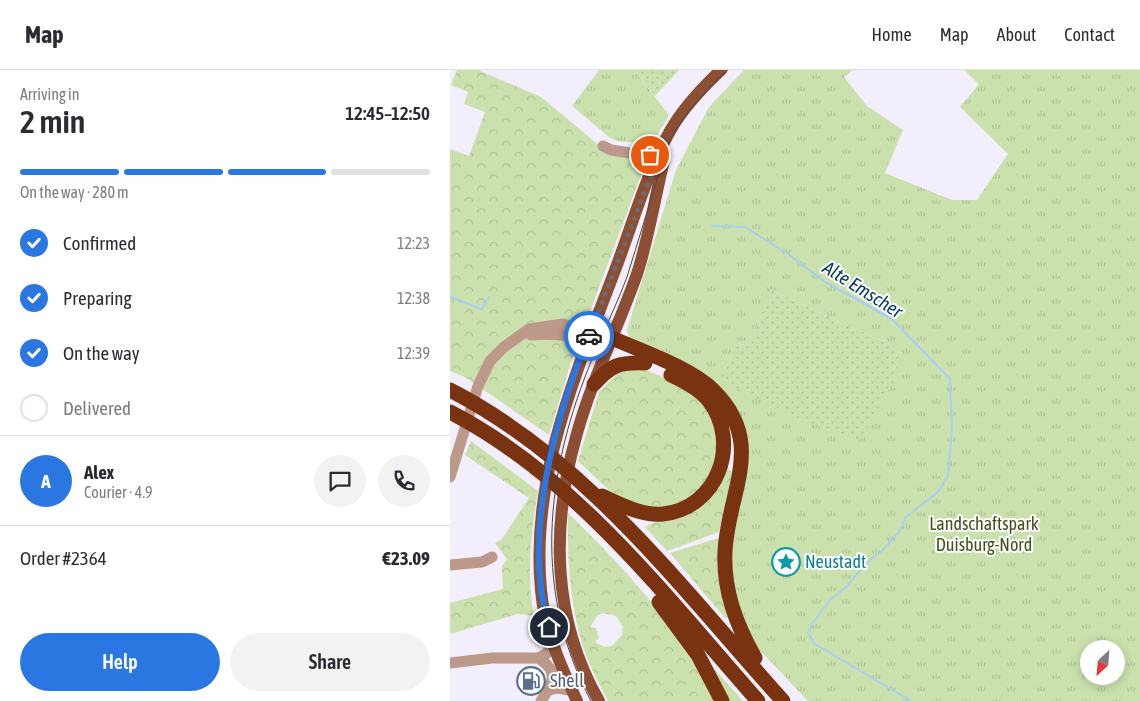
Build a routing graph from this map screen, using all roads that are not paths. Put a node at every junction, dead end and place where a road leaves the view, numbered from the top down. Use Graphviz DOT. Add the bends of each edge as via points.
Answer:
graph roads {
  1 [pos="721,70"];
  2 [pos="730,70"];
  3 [pos="603,146"];
  4 [pos="661,158"];
  5 [pos="590,335"];
  6 [pos="610,342"];
  7 [pos="645,363"];
  8 [pos="594,384"];
  9 [pos="450,390"];
  10 [pos="455,415"];
  11 [pos="450,478"];
  12 [pos="589,490"];
  13 [pos="492,557"];
  14 [pos="450,565"];
  15 [pos="643,575"];
  16 [pos="554,645"];
  17 [pos="538,658"];
  18 [pos="450,663"];
  19 [pos="549,690"];
  20 [pos="575,696"];
  21 [pos="778,696"];
  22 [pos="540,701"];
  23 [pos="599,701"];
  24 [pos="722,701"];
  25 [pos="758,701"];
  1 -- 4 [label="main road" via="677,119"];
  2 -- 4 [label="main road" via="691,112"];
  3 -- 4 [label="street"];
  4 -- 5 [label="main road"];
  4 -- 6 [label="main road" via="637,272"];
  5 -- 6 [label="street"];
  5 -- 11 [label="street" via="563,324 529,329 496,354 484,371"];
  5 -- 16 [label="main road" via="558,425 542,517 543,609"];
  6 -- 7 [label="highway"];
  6 -- 8 [label="main road"];
  6 -- 21 [label="highway" via="694,376 712,388 733,417 742,456 728,526 726,584 738,627"];
  7 -- 8 [label="highway" via="616,365 606,370"];
  7 -- 12 [label="highway" via="693,387 708,399 723,429 725,446 716,479 696,502 681,510 662,514 629,508"];
  8 -- 23 [label="main road" via="576,437 560,516 558,549 574,646"];
  9 -- 12 [label="highway" via="481,407 541,449"];
  10 -- 15 [label="highway" via="504,444 538,470 612,538"];
  12 -- 21 [label="highway" via="665,567"];
  13 -- 14 [label="street" via="482,562"];
  15 -- 24 [label="highway" via="698,655"];
  15 -- 25 [label="highway"];
  16 -- 17 [label="street"];
  16 -- 20 [label="main road"];
  17 -- 18 [label="street" via="510,657"];
  17 -- 19 [label="street" via="552,671"];
  19 -- 20 [label="street" via="558,688"];
  19 -- 22 [label="street"];
}
